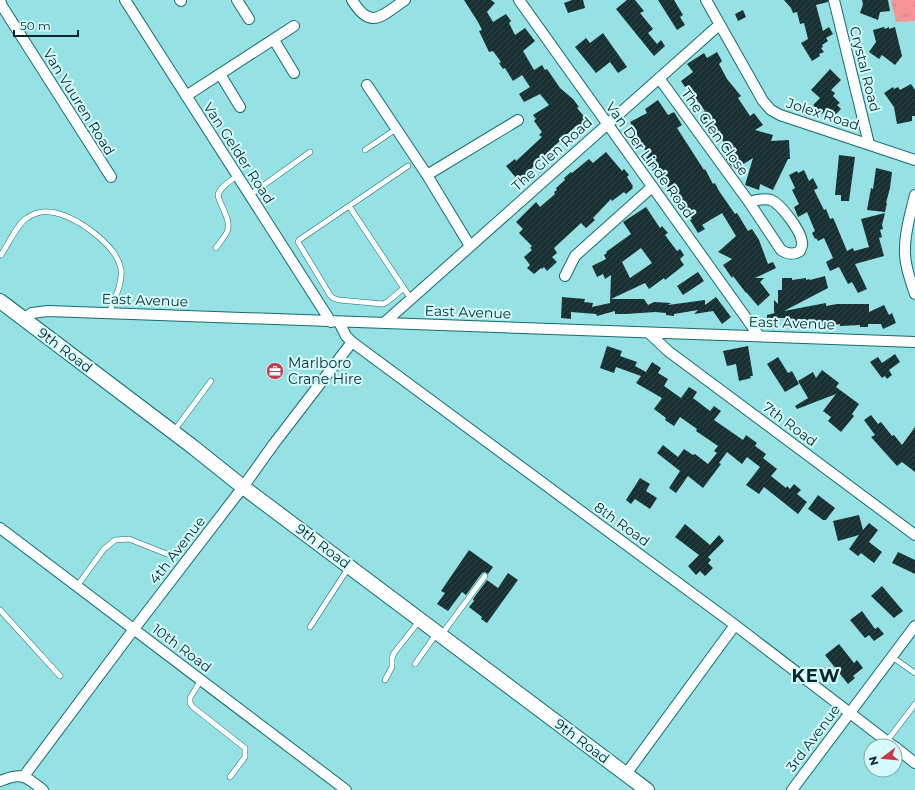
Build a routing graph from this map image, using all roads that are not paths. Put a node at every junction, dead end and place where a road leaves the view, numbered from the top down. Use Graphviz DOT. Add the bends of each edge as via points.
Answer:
graph roads {
  1 [pos="0,0"];
  2 [pos="125,0"];
  3 [pos="237,0"];
  4 [pos="352,0"];
  5 [pos="405,0"];
  6 [pos="518,0"];
  7 [pos="706,0"];
  8 [pos="834,0"];
  9 [pos="249,19"];
  10 [pos="719,25"];
  11 [pos="294,26"];
  12 [pos="274,40"];
  13 [pos="294,73"];
  14 [pos="220,74"];
  15 [pos="659,78"];
  16 [pos="367,85"];
  17 [pos="186,96"];
  18 [pos="240,107"];
  19 [pos="518,120"];
  20 [pos="606,124"];
  21 [pos="396,129"];
  22 [pos="869,144"];
  23 [pos="365,150"];
  24 [pos="310,152"];
  25 [pos="915,160"];
  26 [pos="408,166"];
  27 [pos="427,175"];
  28 [pos="238,176"];
  29 [pos="111,177"];
  30 [pos="652,186"];
  31 [pos="250,195"];
  32 [pos="915,195"];
  33 [pos="749,202"];
  34 [pos="349,206"];
  35 [pos="470,246"];
  36 [pos="216,248"];
  37 [pos="1,255"];
  38 [pos="565,276"];
  39 [pos="404,288"];
  40 [pos="915,294"];
  41 [pos="411,299"];
  42 [pos="0,301"];
  43 [pos="109,313"];
  44 [pos="23,319"];
  45 [pos="335,322"];
  46 [pos="384,323"];
  47 [pos="649,333"];
  48 [pos="915,333"];
  49 [pos="759,336"];
  50 [pos="352,342"];
  51 [pos="912,342"];
  52 [pos="211,381"];
  53 [pos="174,432"];
  54 [pos="244,487"];
  55 [pos="1,531"];
  56 [pos="915,535"];
  57 [pos="167,554"];
  58 [pos="350,566"];
  59 [pos="485,576"];
  60 [pos="77,586"];
  61 [pos="0,610"];
  62 [pos="421,620"];
  63 [pos="735,625"];
  64 [pos="915,626"];
  65 [pos="310,627"];
  66 [pos="134,629"];
  67 [pos="439,634"];
  68 [pos="892,657"];
  69 [pos="415,664"];
  70 [pos="915,673"];
  71 [pos="60,676"];
  72 [pos="201,680"];
  73 [pos="384,680"];
  74 [pos="915,704"];
  75 [pos="850,713"];
  76 [pos="883,738"];
  77 [pos="896,738"];
  78 [pos="903,753"];
  79 [pos="915,762"];
  80 [pos="626,774"];
  81 [pos="24,776"];
  82 [pos="230,777"];
  83 [pos="0,781"];
  84 [pos="43,790"];
  85 [pos="346,790"];
  86 [pos="647,790"];
  87 [pos="792,790"];
  1 -- 29 [label="street, Van Vuuren Road"];
  2 -- 17 [label="street, Van Gelder Road"];
  3 -- 9 [label="street"];
  4 -- 5 [label="street" via="362,14 371,18 381,16"];
  6 -- 20 [label="street, Van Der Linde Road"];
  7 -- 10 [label="street"];
  8 -- 22 [label="street, Crystal Road"];
  10 -- 15 [label="street, The Glen Road"];
  10 -- 22 [label="street, Jolex Road" via="763,101 771,110"];
  11 -- 12 [label="street"];
  12 -- 13 [label="street"];
  12 -- 14 [label="street"];
  14 -- 17 [label="street"];
  14 -- 18 [label="street"];
  15 -- 20 [label="street, The Glen Road"];
  15 -- 33 [label="street, The Glen Close"];
  16 -- 21 [label="street"];
  17 -- 28 [label="street, Van Gelder Road"];
  19 -- 27 [label="street"];
  20 -- 30 [label="street, Van Der Linde Road"];
  20 -- 35 [label="street, The Glen Road"];
  21 -- 23 [label="lane"];
  21 -- 27 [label="street"];
  22 -- 25 [label="street, Jolex Road"];
  24 -- 31 [label="lane"];
  26 -- 34 [label="lane"];
  27 -- 35 [label="street"];
  28 -- 31 [label="street, Van Gelder Road"];
  28 -- 36 [label="lane" via="219,191 228,227 227,233"];
  30 -- 38 [label="street" via="575,256"];
  30 -- 49 [label="street, Van Der Linde Road"];
  31 -- 45 [label="street, Van Gelder Road"];
  32 -- 40 [label="street" via="905,248 908,273"];
  33 -- 33 [label="street, The Glen Close" via="781,250 795,254 800,251 801,237 779,206 772,200"];
  34 -- 39 [label="lane"];
  34 -- 39 [label="lane" via="298,242 330,294 338,300 383,304"];
  35 -- 41 [label="street, The Glen Road"];
  37 -- 43 [label="lane" via="28,217 50,212 69,217 104,241 119,261 121,275"];
  39 -- 41 [label="lane"];
  41 -- 46 [label="street, The Glen Road"];
  42 -- 44 [label="main road, 9th Road"];
  43 -- 44 [label="street, East Avenue" via="41,311"];
  43 -- 45 [label="street, East Avenue"];
  44 -- 53 [label="main road, 9th Road"];
  45 -- 46 [label="street, East Avenue"];
  45 -- 50 [label="street, 8th Road"];
  46 -- 47 [label="street, East Avenue"];
  47 -- 49 [label="street, East Avenue"];
  47 -- 56 [label="street, 7th Road" via="668,351"];
  48 -- 51 [label="street"];
  49 -- 51 [label="street, East Avenue"];
  50 -- 54 [label="street, 4th Avenue"];
  50 -- 63 [label="street, 8th Road"];
  52 -- 53 [label="lane"];
  53 -- 54 [label="main road, 9th Road"];
  54 -- 58 [label="main road, 9th Road"];
  54 -- 66 [label="street, 4th Avenue"];
  55 -- 60 [label="street, 10th Road"];
  57 -- 60 [label="lane" via="129,539 115,540 104,550"];
  58 -- 62 [label="main road, 9th Road"];
  58 -- 65 [label="lane"];
  59 -- 67 [label="lane"];
  60 -- 66 [label="street, 10th Road"];
  61 -- 71 [label="lane"];
  62 -- 67 [label="main road, 9th Road"];
  62 -- 73 [label="lane" via="394,653 392,667"];
  63 -- 75 [label="street, 8th Road"];
  63 -- 80 [label="street"];
  64 -- 68 [label="street, 3rd Avenue"];
  66 -- 72 [label="street, 10th Road"];
  66 -- 81 [label="street, 4th Avenue"];
  67 -- 69 [label="lane"];
  67 -- 80 [label="main road, 9th Road"];
  68 -- 70 [label="lane"];
  68 -- 75 [label="street, 3rd Avenue"];
  72 -- 82 [label="lane" via="190,698 190,703 244,748 245,757"];
  72 -- 85 [label="street, 10th Road"];
  74 -- 77 [label="lane"];
  75 -- 76 [label="street, 8th Road"];
  75 -- 87 [label="street, 3rd Avenue"];
  78 -- 79 [label="street, 8th Road"];
  80 -- 86 [label="main road, 9th Road"];
  81 -- 83 [label="street"];
  81 -- 84 [label="street"];
}
